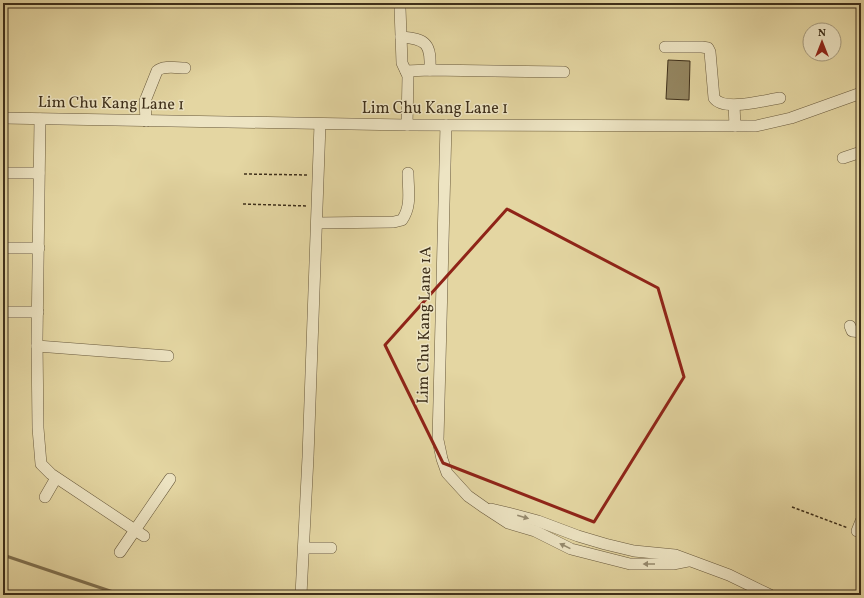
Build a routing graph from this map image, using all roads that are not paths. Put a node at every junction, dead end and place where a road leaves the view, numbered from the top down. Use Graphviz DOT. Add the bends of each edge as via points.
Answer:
graph roads {
  1 [pos="400,8"];
  2 [pos="401,37"];
  3 [pos="665,46"];
  4 [pos="185,68"];
  5 [pos="430,70"];
  6 [pos="406,71"];
  7 [pos="564,72"];
  8 [pos="861,93"];
  9 [pos="780,98"];
  10 [pos="734,105"];
  11 [pos="3,118"];
  12 [pos="40,119"];
  13 [pos="146,121"];
  14 [pos="320,124"];
  15 [pos="407,125"];
  16 [pos="446,125"];
  17 [pos="735,126"];
  18 [pos="861,152"];
  19 [pos="843,158"];
  20 [pos="3,173"];
  21 [pos="39,173"];
  22 [pos="408,173"];
  23 [pos="317,223"];
  24 [pos="3,248"];
  25 [pos="39,248"];
  26 [pos="3,312"];
  27 [pos="38,312"];
  28 [pos="850,326"];
  29 [pos="861,332"];
  30 [pos="38,346"];
  31 [pos="168,356"];
  32 [pos="56,478"];
  33 [pos="170,480"];
  34 [pos="45,497"];
  35 [pos="861,521"];
  36 [pos="857,532"];
  37 [pos="140,533"];
  38 [pos="304,548"];
  39 [pos="331,548"];
  40 [pos="120,552"];
  41 [pos="301,595"];
  42 [pos="770,595"];
  1 -- 2 [label="street"];
  2 -- 5 [label="street" via="420,40 425,44"];
  2 -- 6 [label="street" via="402,63"];
  3 -- 10 [label="street" via="708,48 714,98 724,104"];
  4 -- 13 [label="street" via="160,68 157,71 145,101"];
  5 -- 6 [label="street"];
  5 -- 7 [label="street"];
  6 -- 15 [label="street"];
  8 -- 17 [label="street, Lim Chu Kang Lane 1" via="791,118 756,126"];
  9 -- 10 [label="street"];
  10 -- 17 [label="street"];
  11 -- 12 [label="street, Lim Chu Kang Lane 1"];
  12 -- 13 [label="street, Lim Chu Kang Lane 1"];
  12 -- 21 [label="street"];
  13 -- 14 [label="street, Lim Chu Kang Lane 1"];
  14 -- 15 [label="street, Lim Chu Kang Lane 1"];
  14 -- 23 [label="street"];
  15 -- 16 [label="street, Lim Chu Kang Lane 1"];
  16 -- 17 [label="street, Lim Chu Kang Lane 1"];
  16 -- 42 [label="street, Lim Chu Kang Lane 1A" via="438,440 447,473 468,496 508,523 535,531 571,549 630,564 673,564 688,561 729,575"];
  18 -- 19 [label="street"];
  20 -- 21 [label="street"];
  21 -- 25 [label="street"];
  22 -- 23 [label="street" via="408,204 402,220"];
  23 -- 38 [label="street"];
  24 -- 25 [label="street"];
  25 -- 27 [label="street"];
  26 -- 27 [label="street"];
  27 -- 30 [label="street"];
  28 -- 29 [label="street" via="852,332"];
  30 -- 31 [label="street"];
  30 -- 32 [label="street" via="40,457 41,464"];
  32 -- 34 [label="street"];
  32 -- 37 [label="street"];
  33 -- 37 [label="street"];
  35 -- 36 [label="street"];
  37 -- 40 [label="street"];
  38 -- 39 [label="street"];
  38 -- 41 [label="street"];
}
